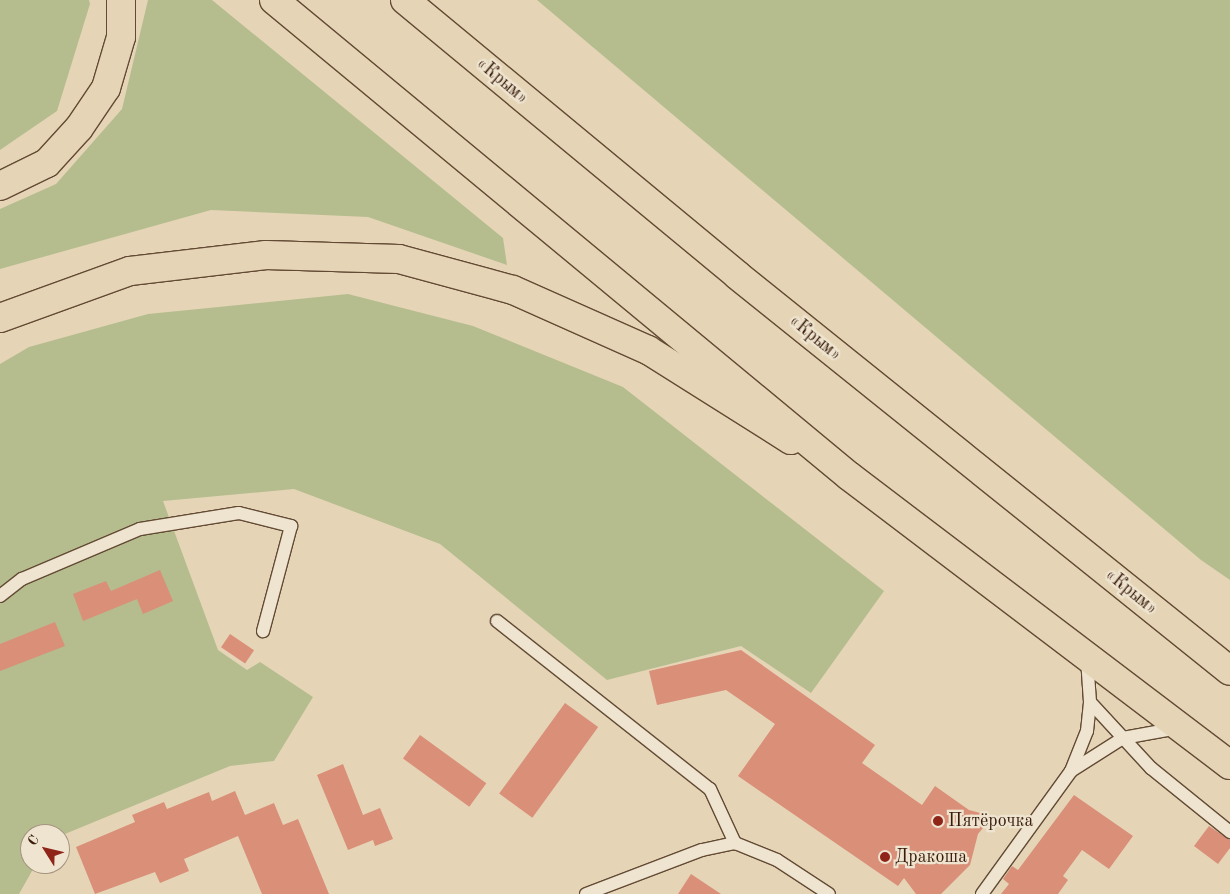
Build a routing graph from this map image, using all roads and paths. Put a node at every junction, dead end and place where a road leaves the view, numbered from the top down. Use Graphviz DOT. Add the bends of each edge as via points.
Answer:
graph roads {
  1 [pos="121,0"];
  2 [pos="274,0"];
  3 [pos="404,0"];
  4 [pos="0,186"];
  5 [pos="0,318"];
  6 [pos="849,476"];
  7 [pos="0,596"];
  8 [pos="497,621"];
  9 [pos="263,631"];
  10 [pos="1087,657"];
  11 [pos="1230,671"];
  12 [pos="1090,702"];
  13 [pos="1180,728"];
  14 [pos="1123,738"];
  15 [pos="1230,765"];
  16 [pos="1071,771"];
  17 [pos="1230,832"];
  18 [pos="735,843"];
  19 [pos="586,894"];
  20 [pos="829,894"];
  21 [pos="982,894"];
  1 -- 4 [label="main road" via="121,37 106,88 79,128 47,163"];
  2 -- 6 [label="main road"];
  3 -- 11 [label="main road, «Крым»" via="737,275"];
  5 -- 6 [label="main road" via="130,271 266,255 399,259 513,290 648,350"];
  6 -- 10 [label="main road"];
  7 -- 9 [label="lane" via="22,578 140,529 239,513 291,526"];
  8 -- 18 [label="lane" via="710,789"];
  10 -- 12 [label="lane"];
  10 -- 13 [label="main road"];
  12 -- 14 [label="lane"];
  12 -- 16 [label="lane" via="1087,731"];
  13 -- 14 [label="lane"];
  13 -- 15 [label="main road"];
  14 -- 16 [label="lane"];
  14 -- 17 [label="lane" via="1151,768"];
  16 -- 21 [label="lane"];
  18 -- 19 [label="lane" via="702,850"];
  18 -- 20 [label="lane" via="777,860"];
}
